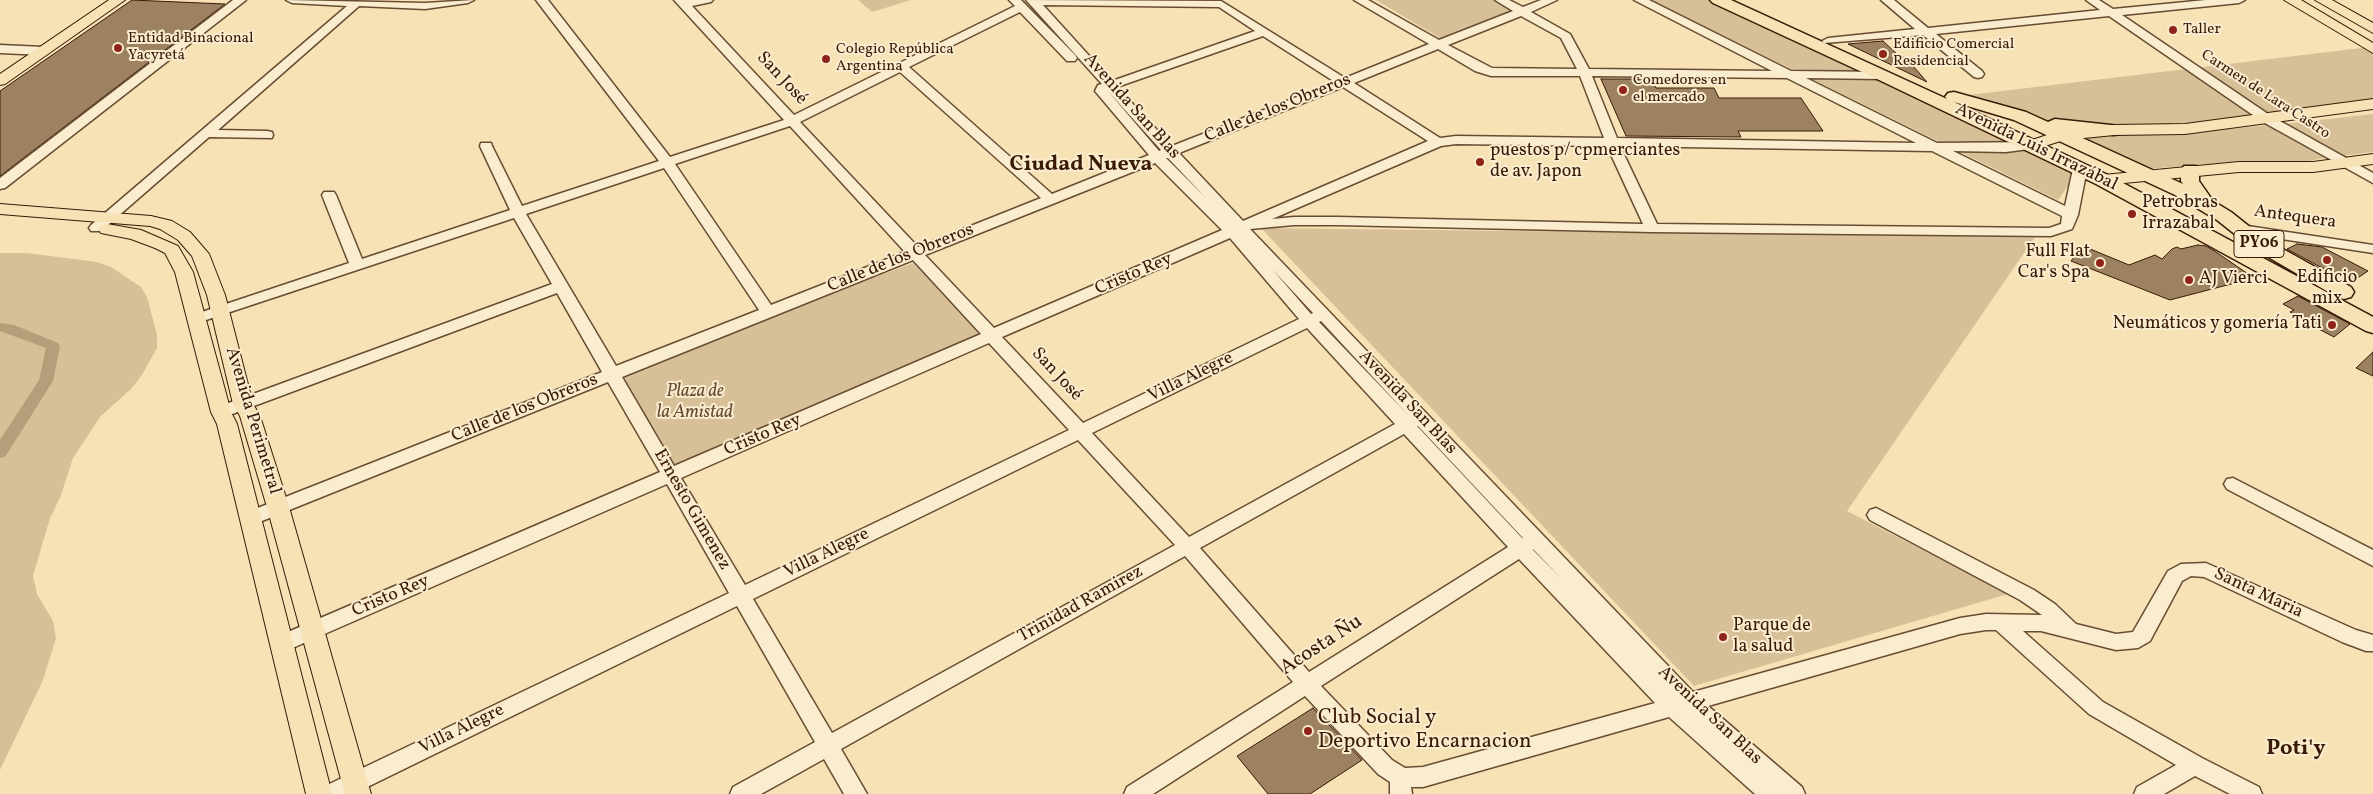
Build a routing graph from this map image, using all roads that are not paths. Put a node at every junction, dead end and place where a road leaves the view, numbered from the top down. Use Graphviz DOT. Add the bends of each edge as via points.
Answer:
graph roads {
  1 [pos="105,0"];
  2 [pos="118,0"];
  3 [pos="240,0"];
  4 [pos="292,0"];
  5 [pos="468,0"];
  6 [pos="542,0"];
  7 [pos="707,0"];
  8 [pos="1360,0"];
  9 [pos="1500,0"];
  10 [pos="1551,0"];
  11 [pos="1640,0"];
  12 [pos="1718,0"];
  13 [pos="1737,0"];
  14 [pos="1887,0"];
  15 [pos="2092,0"];
  16 [pos="2239,0"];
  17 [pos="2291,0"];
  18 [pos="2322,0"];
  19 [pos="358,2"];
  20 [pos="682,2"];
  21 [pos="1025,2"];
  22 [pos="1221,2"];
  23 [pos="1522,12"];
  24 [pos="2112,13"];
  25 [pos="2373,29"];
  26 [pos="1263,32"];
  27 [pos="1926,32"];
  28 [pos="1828,41"];
  29 [pos="1439,45"];
  30 [pos="0,49"];
  31 [pos="2373,49"];
  32 [pos="37,51"];
  33 [pos="902,67"];
  34 [pos="0,71"];
  35 [pos="1584,72"];
  36 [pos="1789,73"];
  37 [pos="1978,74"];
  38 [pos="1883,75"];
  39 [pos="0,81"];
  40 [pos="1345,82"];
  41 [pos="1105,87"];
  42 [pos="2373,104"];
  43 [pos="2002,110"];
  44 [pos="2267,119"];
  45 [pos="792,120"];
  46 [pos="2114,130"];
  47 [pos="204,133"];
  48 [pos="2062,135"];
  49 [pos="267,136"];
  50 [pos="1438,142"];
  51 [pos="1612,142"];
  52 [pos="2032,145"];
  53 [pos="486,146"];
  54 [pos="1933,147"];
  55 [pos="1164,154"];
  56 [pos="2373,158"];
  57 [pos="667,162"];
  58 [pos="2342,162"];
  59 [pos="2080,169"];
  60 [pos="2190,170"];
  61 [pos="2149,174"];
  62 [pos="2373,179"];
  63 [pos="2104,180"];
  64 [pos="0,185"];
  65 [pos="329,195"];
  66 [pos="1308,199"];
  67 [pos="1050,200"];
  68 [pos="2206,204"];
  69 [pos="0,209"];
  70 [pos="518,212"];
  71 [pos="2071,215"];
  72 [pos="0,221"];
  73 [pos="1338,221"];
  74 [pos="103,222"];
  75 [pos="1652,228"];
  76 [pos="2241,229"];
  77 [pos="1238,230"];
  78 [pos="2373,249"];
  79 [pos="915,253"];
  80 [pos="357,265"];
  81 [pos="561,286"];
  82 [pos="2373,308"];
  83 [pos="220,311"];
  84 [pos="768,312"];
  85 [pos="1316,317"];
  86 [pos="198,318"];
  87 [pos="2373,326"];
  88 [pos="992,336"];
  89 [pos="613,374"];
  90 [pos="243,404"];
  91 [pos="221,412"];
  92 [pos="1413,421"];
  93 [pos="1081,431"];
  94 [pos="671,475"];
  95 [pos="2233,484"];
  96 [pos="278,507"];
  97 [pos="1876,515"];
  98 [pos="251,518"];
  99 [pos="1527,544"];
  100 [pos="1188,546"];
  101 [pos="2373,559"];
  102 [pos="741,596"];
  103 [pos="2000,622"];
  104 [pos="313,630"];
  105 [pos="2070,631"];
  106 [pos="2373,643"];
  107 [pos="281,644"];
  108 [pos="1308,684"];
  109 [pos="1680,704"];
  110 [pos="828,746"];
  111 [pos="2194,765"];
  112 [pos="1401,786"];
  113 [pos="356,788"];
  114 [pos="319,794"];
  115 [pos="331,794"];
  116 [pos="741,794"];
  117 [pos="856,794"];
  118 [pos="1135,794"];
  119 [pos="1770,794"];
  120 [pos="1794,794"];
  121 [pos="2145,794"];
  122 [pos="2251,794"];
  1 -- 32 [label="main road"];
  2 -- 32 [label="main road"];
  3 -- 64 [label="street"];
  4 -- 19 [label="street"];
  5 -- 19 [label="street" via="425,6"];
  6 -- 57 [label="street"];
  7 -- 20 [label="street"];
  8 -- 29 [label="street"];
  9 -- 23 [label="street"];
  10 -- 23 [label="street, Calle de los Obreros"];
  11 -- 36 [label="street"];
  12 -- 38 [label="highway, Avenida Luis Irrazábal / PY06"];
  13 -- 28 [label="highway, Avenida Luis Irrazábal / PY06"];
  14 -- 27 [label="street"];
  15 -- 24 [label="street, Carmen de Lara Castro"];
  16 -- 24 [label="street"];
  17 -- 31 [label="main road"];
  18 -- 25 [label="main road"];
  19 -- 47 [label="street"];
  20 -- 45 [label="street, San José"];
  21 -- 22 [label="street"];
  21 -- 33 [label="street"];
  21 -- 41 [label="street, Avenida San Blas"];
  22 -- 26 [label="street"];
  23 -- 29 [label="street, Calle de los Obreros"];
  23 -- 35 [label="street" via="1566,36"];
  24 -- 27 [label="street"];
  24 -- 44 [label="street, Carmen de Lara Castro"];
  26 -- 40 [label="street"];
  26 -- 41 [label="street"];
  27 -- 28 [label="street"];
  27 -- 37 [label="street"];
  28 -- 43 [label="highway, Avenida Luis Irrazábal / PY06" via="1938,92"];
  29 -- 35 [label="street" via="1491,72"];
  29 -- 40 [label="street, Calle de los Obreros"];
  30 -- 32 [label="street"];
  32 -- 34 [label="main road"];
  32 -- 39 [label="main road"];
  33 -- 45 [label="street"];
  33 -- 67 [label="street"];
  35 -- 36 [label="street"];
  35 -- 51 [label="street"];
  36 -- 38 [label="street"];
  36 -- 54 [label="street"];
  38 -- 52 [label="highway, Avenida Luis Irrazábal / PY06"];
  40 -- 50 [label="street"];
  40 -- 55 [label="street, Calle de los Obreros"];
  41 -- 55 [label="street, Avenida San Blas"];
  42 -- 44 [label="main road"];
  43 -- 46 [label="highway" via="2071,126"];
  43 -- 48 [label="highway, Avenida Luis Irrazábal / PY06"];
  44 -- 46 [label="main road" via="2185,129"];
  44 -- 58 [label="street, Carmen de Lara Castro"];
  45 -- 57 [label="street"];
  45 -- 79 [label="street, San José"];
  46 -- 48 [label="main road"];
  47 -- 49 [label="street"];
  47 -- 74 [label="street"];
  48 -- 52 [label="main road"];
  48 -- 61 [label="highway, Avenida Luis Irrazábal / PY06"];
  50 -- 51 [label="street, Cristo Rey"];
  50 -- 66 [label="street, Cristo Rey"];
  51 -- 54 [label="street, Cristo Rey"];
  51 -- 75 [label="street"];
  52 -- 54 [label="street, Cristo Rey" via="2014,148"];
  52 -- 59 [label="highway, Avenida Luis Irrazábal / PY06"];
  53 -- 70 [label="street, Ernesto Gimenez"];
  54 -- 71 [label="street"];
  55 -- 67 [label="street, Calle de los Obreros"];
  55 -- 77 [label="street, Avenida San Blas"];
  56 -- 58 [label="main road"];
  57 -- 70 [label="street"];
  57 -- 84 [label="street"];
  58 -- 60 [label="main road" via="2304,168"];
  58 -- 62 [label="street, Carmen de Lara Castro"];
  59 -- 63 [label="highway, Avenida Luis Irrazábal / PY06"];
  59 -- 71 [label="street"];
  60 -- 61 [label="main road"];
  60 -- 68 [label="highway" via="2190,181"];
  61 -- 63 [label="main road"];
  61 -- 68 [label="highway, Avenida Luis Irrazábal / PY06"];
  63 -- 87 [label="highway, Avenida Luis Irrazábal / PY06"];
  65 -- 80 [label="street"];
  66 -- 73 [label="street" via="1324,214"];
  66 -- 77 [label="street, Cristo Rey"];
  67 -- 79 [label="street, Calle de los Obreros"];
  68 -- 76 [label="highway, Avenida Luis Irrazábal / PY06"];
  69 -- 74 [label="main road, Avenida Perimetral"];
  70 -- 80 [label="street"];
  70 -- 81 [label="street, Ernesto Gimenez"];
  71 -- 75 [label="street" via="2067,226 2051,232"];
  72 -- 74 [label="main road, Avenida Perimetral"];
  73 -- 75 [label="street"];
  73 -- 77 [label="street" via="1294,221"];
  74 -- 83 [label="main road, Avenida Perimetral" via="151,221 184,236 205,263"];
  74 -- 86 [label="main road, Avenida Perimetral" via="150,238 172,250 184,272"];
  76 -- 78 [label="street, Antequera"];
  76 -- 82 [label="highway, Avenida Luis Irrazábal / PY06" via="2281,258"];
  77 -- 85 [label="street, Avenida San Blas"];
  77 -- 88 [label="street, Cristo Rey"];
  79 -- 84 [label="street, Calle de los Obreros"];
  79 -- 88 [label="street, San José"];
  80 -- 83 [label="street"];
  81 -- 89 [label="street, Ernesto Gimenez"];
  81 -- 90 [label="street"];
  83 -- 86 [label="street"];
  83 -- 90 [label="main road, Avenida Perimetral"];
  84 -- 89 [label="street, Calle de los Obreros"];
  85 -- 92 [label="street, Avenida San Blas"];
  85 -- 93 [label="street, Villa Alegre"];
  86 -- 91 [label="main road, Avenida Perimetral"];
  88 -- 93 [label="street, San José"];
  88 -- 94 [label="street, Cristo Rey"];
  89 -- 94 [label="street, Ernesto Gimenez"];
  89 -- 96 [label="street, Calle de los Obreros"];
  90 -- 91 [label="street"];
  90 -- 96 [label="main road, Avenida Perimetral" via="250,416"];
  91 -- 98 [label="main road, Avenida Perimetral" via="227,424"];
  92 -- 99 [label="street, Avenida San Blas"];
  92 -- 100 [label="street, Trinidad Ramirez"];
  93 -- 100 [label="street, San José"];
  93 -- 102 [label="street, Villa Alegre"];
  94 -- 102 [label="street, Ernesto Gimenez"];
  94 -- 104 [label="street, Cristo Rey"];
  95 -- 101 [label="street"];
  96 -- 98 [label="street, Calle de los Obreros"];
  96 -- 104 [label="main road, Avenida Perimetral"];
  97 -- 105 [label="street" via="2027,595 2048,609"];
  98 -- 107 [label="main road, Avenida Perimetral"];
  99 -- 108 [label="street, Acosta Ñu"];
  99 -- 109 [label="street, Avenida San Blas"];
  100 -- 108 [label="street, San José"];
  100 -- 110 [label="street, Trinidad Ramirez"];
  102 -- 110 [label="street, Ernesto Gimenez"];
  102 -- 113 [label="street, Villa Alegre"];
  103 -- 105 [label="street, Santa Maria" via="2041,623"];
  103 -- 109 [label="street, Santa Maria" via="1960,626"];
  103 -- 111 [label="street" via="2096,708"];
  104 -- 107 [label="street, Cristo Rey"];
  104 -- 113 [label="main road, Avenida Perimetral"];
  105 -- 106 [label="street, Santa Maria" via="2116,642 2138,640 2175,576 2191,569 2206,570 2349,636"];
  107 -- 114 [label="main road, Avenida Perimetral"];
  108 -- 112 [label="street, San José"];
  108 -- 118 [label="street, Acosta Ñu"];
  109 -- 112 [label="street, Santa Maria"];
  109 -- 119 [label="street, Avenida San Blas"];
  109 -- 120 [label="street, Avenida San Blas"];
  110 -- 116 [label="street, Trinidad Ramirez"];
  110 -- 117 [label="street, Ernesto Gimenez"];
  111 -- 121 [label="street"];
  111 -- 122 [label="street"];
  113 -- 115 [label="street, Villa Alegre"];
}
